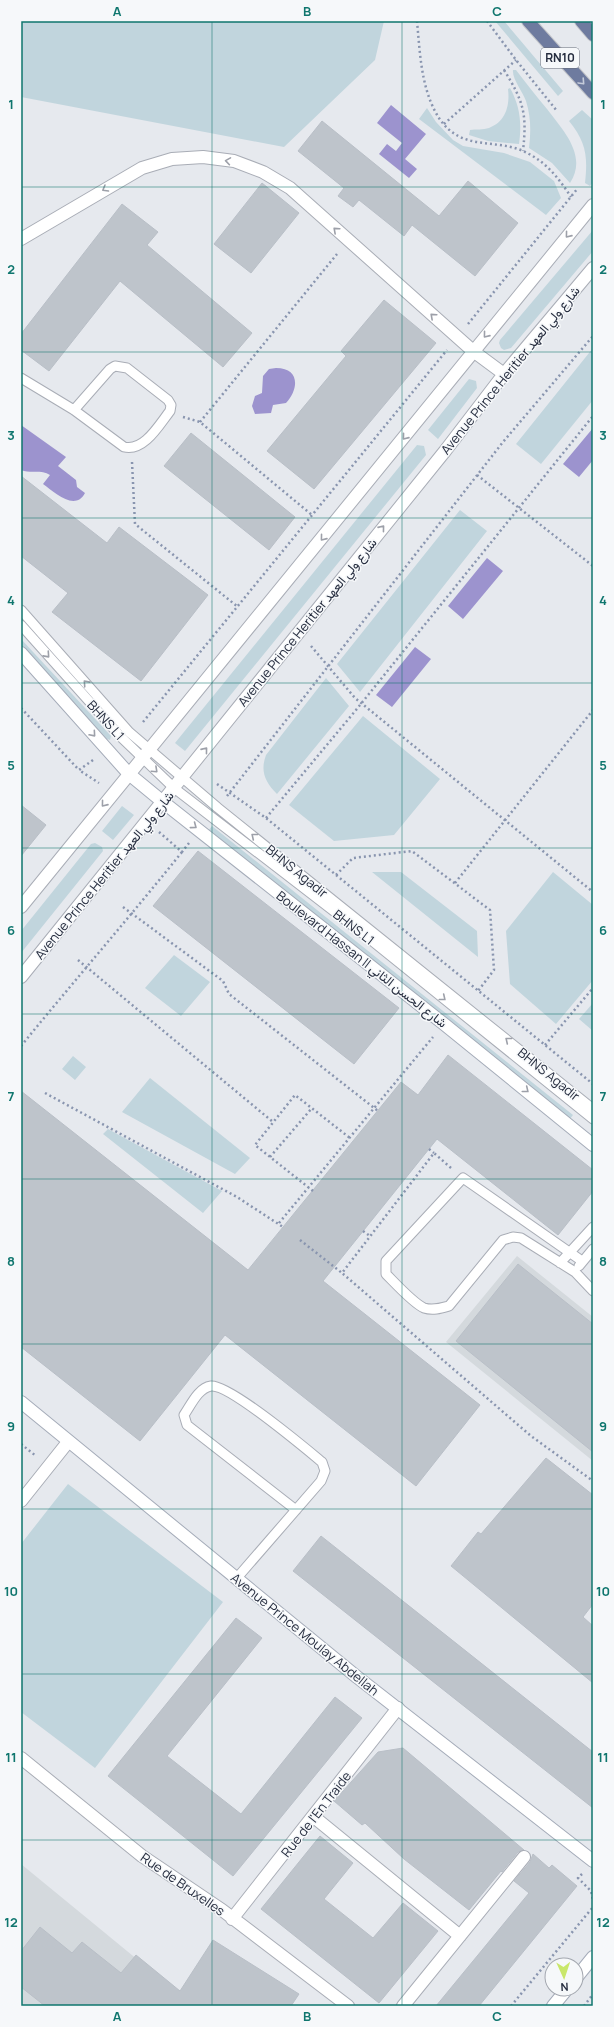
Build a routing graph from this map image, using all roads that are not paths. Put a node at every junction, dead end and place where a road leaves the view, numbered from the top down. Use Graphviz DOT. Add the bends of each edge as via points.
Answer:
graph roads {
  1 [pos="528,21"];
  2 [pos="581,21"];
  3 [pos="593,35"];
  4 [pos="593,93"];
  5 [pos="593,205"];
  6 [pos="21,239"];
  7 [pos="593,268"];
  8 [pos="473,351"];
  9 [pos="504,374"];
  10 [pos="21,378"];
  11 [pos="74,410"];
  12 [pos="21,610"];
  13 [pos="21,625"];
  14 [pos="21,652"];
  15 [pos="146,754"];
  16 [pos="129,774"];
  17 [pos="182,778"];
  18 [pos="174,788"];
  19 [pos="163,802"];
  20 [pos="21,907"];
  21 [pos="21,977"];
  22 [pos="593,1109"];
  23 [pos="593,1119"];
  24 [pos="593,1145"];
  25 [pos="593,1227"];
  26 [pos="593,1248"];
  27 [pos="570,1252"];
  28 [pos="582,1261"];
  29 [pos="560,1263"];
  30 [pos="575,1272"];
  31 [pos="593,1291"];
  32 [pos="21,1402"];
  33 [pos="68,1442"];
  34 [pos="21,1501"];
  35 [pos="296,1510"];
  36 [pos="236,1579"];
  37 [pos="398,1708"];
  38 [pos="21,1758"];
  39 [pos="314,1817"];
  40 [pos="524,1857"];
  41 [pos="593,1861"];
  42 [pos="232,1919"];
  43 [pos="460,1936"];
  44 [pos="593,1957"];
  45 [pos="584,1968"];
  46 [pos="560,1997"];
  47 [pos="348,2006"];
  48 [pos="403,2006"];
  49 [pos="553,2006"];
  1 -- 4 [label="main road, RN10, one-way"];
  2 -- 3 [label="main road, RN10"];
  5 -- 8 [label="street, one-way"];
  8 -- 6 [label="street, one-way" via="290,188 263,172 234,162 203,157 172,160 142,168"];
  7 -- 9 [label="street, Avenue Prince Heritier شارع ولي العهد"];
  8 -- 9 [label="street"];
  8 -- 15 [label="street, one-way"];
  17 -- 9 [label="street, Avenue Prince Heritier شارع ولي العهد, one-way"];
  10 -- 11 [label="lane"];
  11 -- 11 [label="lane" via="124,447 131,449 144,442 169,413 170,405 168,400 121,366 110,369"];
  15 -- 12 [label="lane, BHNS Agadir, one-way" via="130,732"];
  13 -- 15 [label="lane, BHNS L1, one-way"];
  14 -- 16 [label="street, one-way"];
  15 -- 16 [label="street"];
  15 -- 17 [label="lane, BHNS Agadir"];
  15 -- 18 [label="lane, BHNS L1, one-way"];
  16 -- 19 [label="street, Boulevard Hassan II شارع الحسن الثاني"];
  16 -- 20 [label="street, one-way"];
  17 -- 18 [label="street, Avenue Prince Heritier شارع ولي العهد"];
  22 -- 17 [label="lane, BHNS Agadir, one-way"];
  18 -- 19 [label="street, Avenue Prince Heritier شارع ولي العهد"];
  18 -- 23 [label="lane, BHNS L1, one-way" via="366,936"];
  19 -- 21 [label="street, Avenue Prince Heritier شارع ولي العهد"];
  19 -- 24 [label="street, Boulevard Hassan II شارع الحسن الثاني, one-way"];
  25 -- 27 [label="lane"];
  26 -- 28 [label="lane"];
  27 -- 28 [label="lane"];
  27 -- 29 [label="lane"];
  27 -- 29 [label="lane" via="463,1178 386,1261 386,1274 424,1308 437,1309 450,1306 503,1240 521,1238"];
  28 -- 30 [label="lane"];
  29 -- 30 [label="lane"];
  30 -- 31 [label="lane"];
  32 -- 33 [label="street, Avenue Prince Moulay Abdellah"];
  33 -- 34 [label="street"];
  33 -- 36 [label="street, Avenue Prince Moulay Abdellah"];
  35 -- 35 [label="lane" via="321,1480 325,1471 322,1462 228,1392 211,1386 202,1389 184,1415 187,1425"];
  35 -- 36 [label="lane"];
  36 -- 37 [label="street, Avenue Prince Moulay Abdellah"];
  37 -- 39 [label="street, Rue de l'En Traide"];
  37 -- 41 [label="street, Avenue Prince Moulay Abdellah"];
  38 -- 42 [label="street, Rue de Bruxelles" via="142,1856"];
  39 -- 42 [label="street, Rue de l'En Traide"];
  39 -- 43 [label="street"];
  40 -- 43 [label="street"];
  42 -- 47 [label="street, Rue de Bruxelles"];
  43 -- 48 [label="street"];
  44 -- 45 [label="street"];
  46 -- 49 [label="street"];
}
